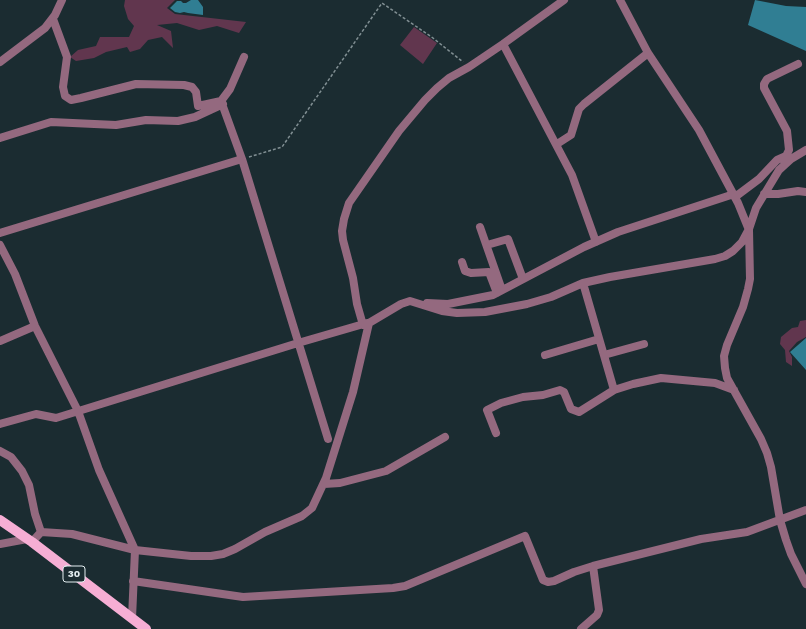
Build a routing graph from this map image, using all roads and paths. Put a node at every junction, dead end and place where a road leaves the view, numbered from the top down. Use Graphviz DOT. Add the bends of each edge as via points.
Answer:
graph roads {
  1 [pos="62,0"];
  2 [pos="564,0"];
  3 [pos="620,0"];
  4 [pos="53,19"];
  5 [pos="503,44"];
  6 [pos="648,53"];
  7 [pos="244,57"];
  8 [pos="0,62"];
  9 [pos="798,64"];
  10 [pos="469,67"];
  11 [pos="222,102"];
  12 [pos="0,138"];
  13 [pos="557,144"];
  14 [pos="806,150"];
  15 [pos="788,158"];
  16 [pos="242,159"];
  17 [pos="806,192"];
  18 [pos="764,194"];
  19 [pos="734,196"];
  20 [pos="480,227"];
  21 [pos="749,230"];
  22 [pos="0,233"];
  23 [pos="596,242"];
  24 [pos="0,245"];
  25 [pos="487,245"];
  26 [pos="462,262"];
  27 [pos="523,279"];
  28 [pos="583,283"];
  29 [pos="499,292"];
  30 [pos="410,301"];
  31 [pos="366,324"];
  32 [pos="35,326"];
  33 [pos="599,339"];
  34 [pos="0,341"];
  35 [pos="298,343"];
  36 [pos="644,344"];
  37 [pos="545,355"];
  38 [pos="604,355"];
  39 [pos="614,390"];
  40 [pos="734,390"];
  41 [pos="78,411"];
  42 [pos="0,424"];
  43 [pos="496,433"];
  44 [pos="445,437"];
  45 [pos="328,439"];
  46 [pos="0,452"];
  47 [pos="324,484"];
  48 [pos="806,510"];
  49 [pos="0,520"];
  50 [pos="780,520"];
  51 [pos="41,532"];
  52 [pos="29,540"];
  53 [pos="0,544"];
  54 [pos="135,550"];
  55 [pos="593,566"];
  56 [pos="133,581"];
  57 [pos="806,584"];
  58 [pos="134,623"];
  59 [pos="146,629"];
  60 [pos="581,629"];
  1 -- 4 [label="street"];
  2 -- 5 [label="street"];
  3 -- 6 [label="street"];
  4 -- 8 [label="street"];
  4 -- 11 [label="street" via="67,58 63,87 66,96 72,100 136,84 184,85 192,87 196,92 198,106"];
  5 -- 10 [label="street"];
  5 -- 13 [label="street"];
  6 -- 13 [label="street" via="579,109 571,135"];
  6 -- 19 [label="street" via="699,130"];
  7 -- 11 [label="street"];
  9 -- 15 [label="street" via="767,79 764,84 786,131"];
  10 -- 16 [label="path" via="433,38 382,3 282,147"];
  10 -- 31 [label="street" via="449,78 424,100 349,203 342,231 343,240 357,304"];
  11 -- 12 [label="street" via="195,117 178,121 146,120 116,125 51,122"];
  11 -- 16 [label="street"];
  13 -- 23 [label="street" via="572,175"];
  14 -- 15 [label="street"];
  15 -- 18 [label="street"];
  15 -- 19 [label="street" via="778,160 759,179"];
  16 -- 22 [label="street"];
  16 -- 35 [label="street"];
  17 -- 18 [label="street"];
  18 -- 21 [label="street"];
  19 -- 21 [label="street"];
  19 -- 23 [label="street" via="618,232"];
  20 -- 25 [label="street"];
  21 -- 28 [label="street" via="742,242 725,256"];
  21 -- 40 [label="street" via="750,279 743,307 724,356 727,378"];
  23 -- 27 [label="street"];
  24 -- 32 [label="street" via="15,274"];
  25 -- 27 [label="street" via="508,239"];
  25 -- 29 [label="street"];
  26 -- 29 [label="street" via="465,271 489,272"];
  27 -- 29 [label="street"];
  28 -- 30 [label="street" via="528,304 485,312 442,311"];
  28 -- 33 [label="street"];
  29 -- 30 [label="street" via="448,304"];
  30 -- 31 [label="street"];
  31 -- 35 [label="street"];
  31 -- 47 [label="street" via="353,392"];
  32 -- 34 [label="street"];
  32 -- 41 [label="street"];
  33 -- 37 [label="street"];
  33 -- 38 [label="street"];
  35 -- 41 [label="street"];
  35 -- 45 [label="street"];
  36 -- 38 [label="street"];
  38 -- 39 [label="street"];
  39 -- 40 [label="street" via="661,378 716,384"];
  39 -- 43 [label="street" via="579,412 571,409 564,392 560,390 501,403 487,410"];
  40 -- 50 [label="street" via="767,453 775,483"];
  41 -- 42 [label="street" via="56,418 36,414"];
  41 -- 54 [label="street" via="100,470"];
  44 -- 47 [label="street" via="386,471 340,483"];
  46 -- 51 [label="street" via="11,458 22,471 29,485"];
  47 -- 54 [label="street" via="312,508 302,516 223,554 191,556"];
  48 -- 50 [label="street"];
  49 -- 52 [label="main road, 30"];
  50 -- 55 [label="street" via="747,532 701,539"];
  50 -- 57 [label="street" via="790,554"];
  51 -- 52 [label="street"];
  51 -- 54 [label="street" via="72,534"];
  52 -- 53 [label="street"];
  52 -- 58 [label="main road, 30"];
  54 -- 56 [label="street"];
  55 -- 56 [label="street" via="554,581 543,580 525,536 405,586 393,588 243,597"];
  55 -- 60 [label="street" via="599,610 598,615"];
  56 -- 58 [label="street"];
  58 -- 59 [label="main road, 30"];
}
